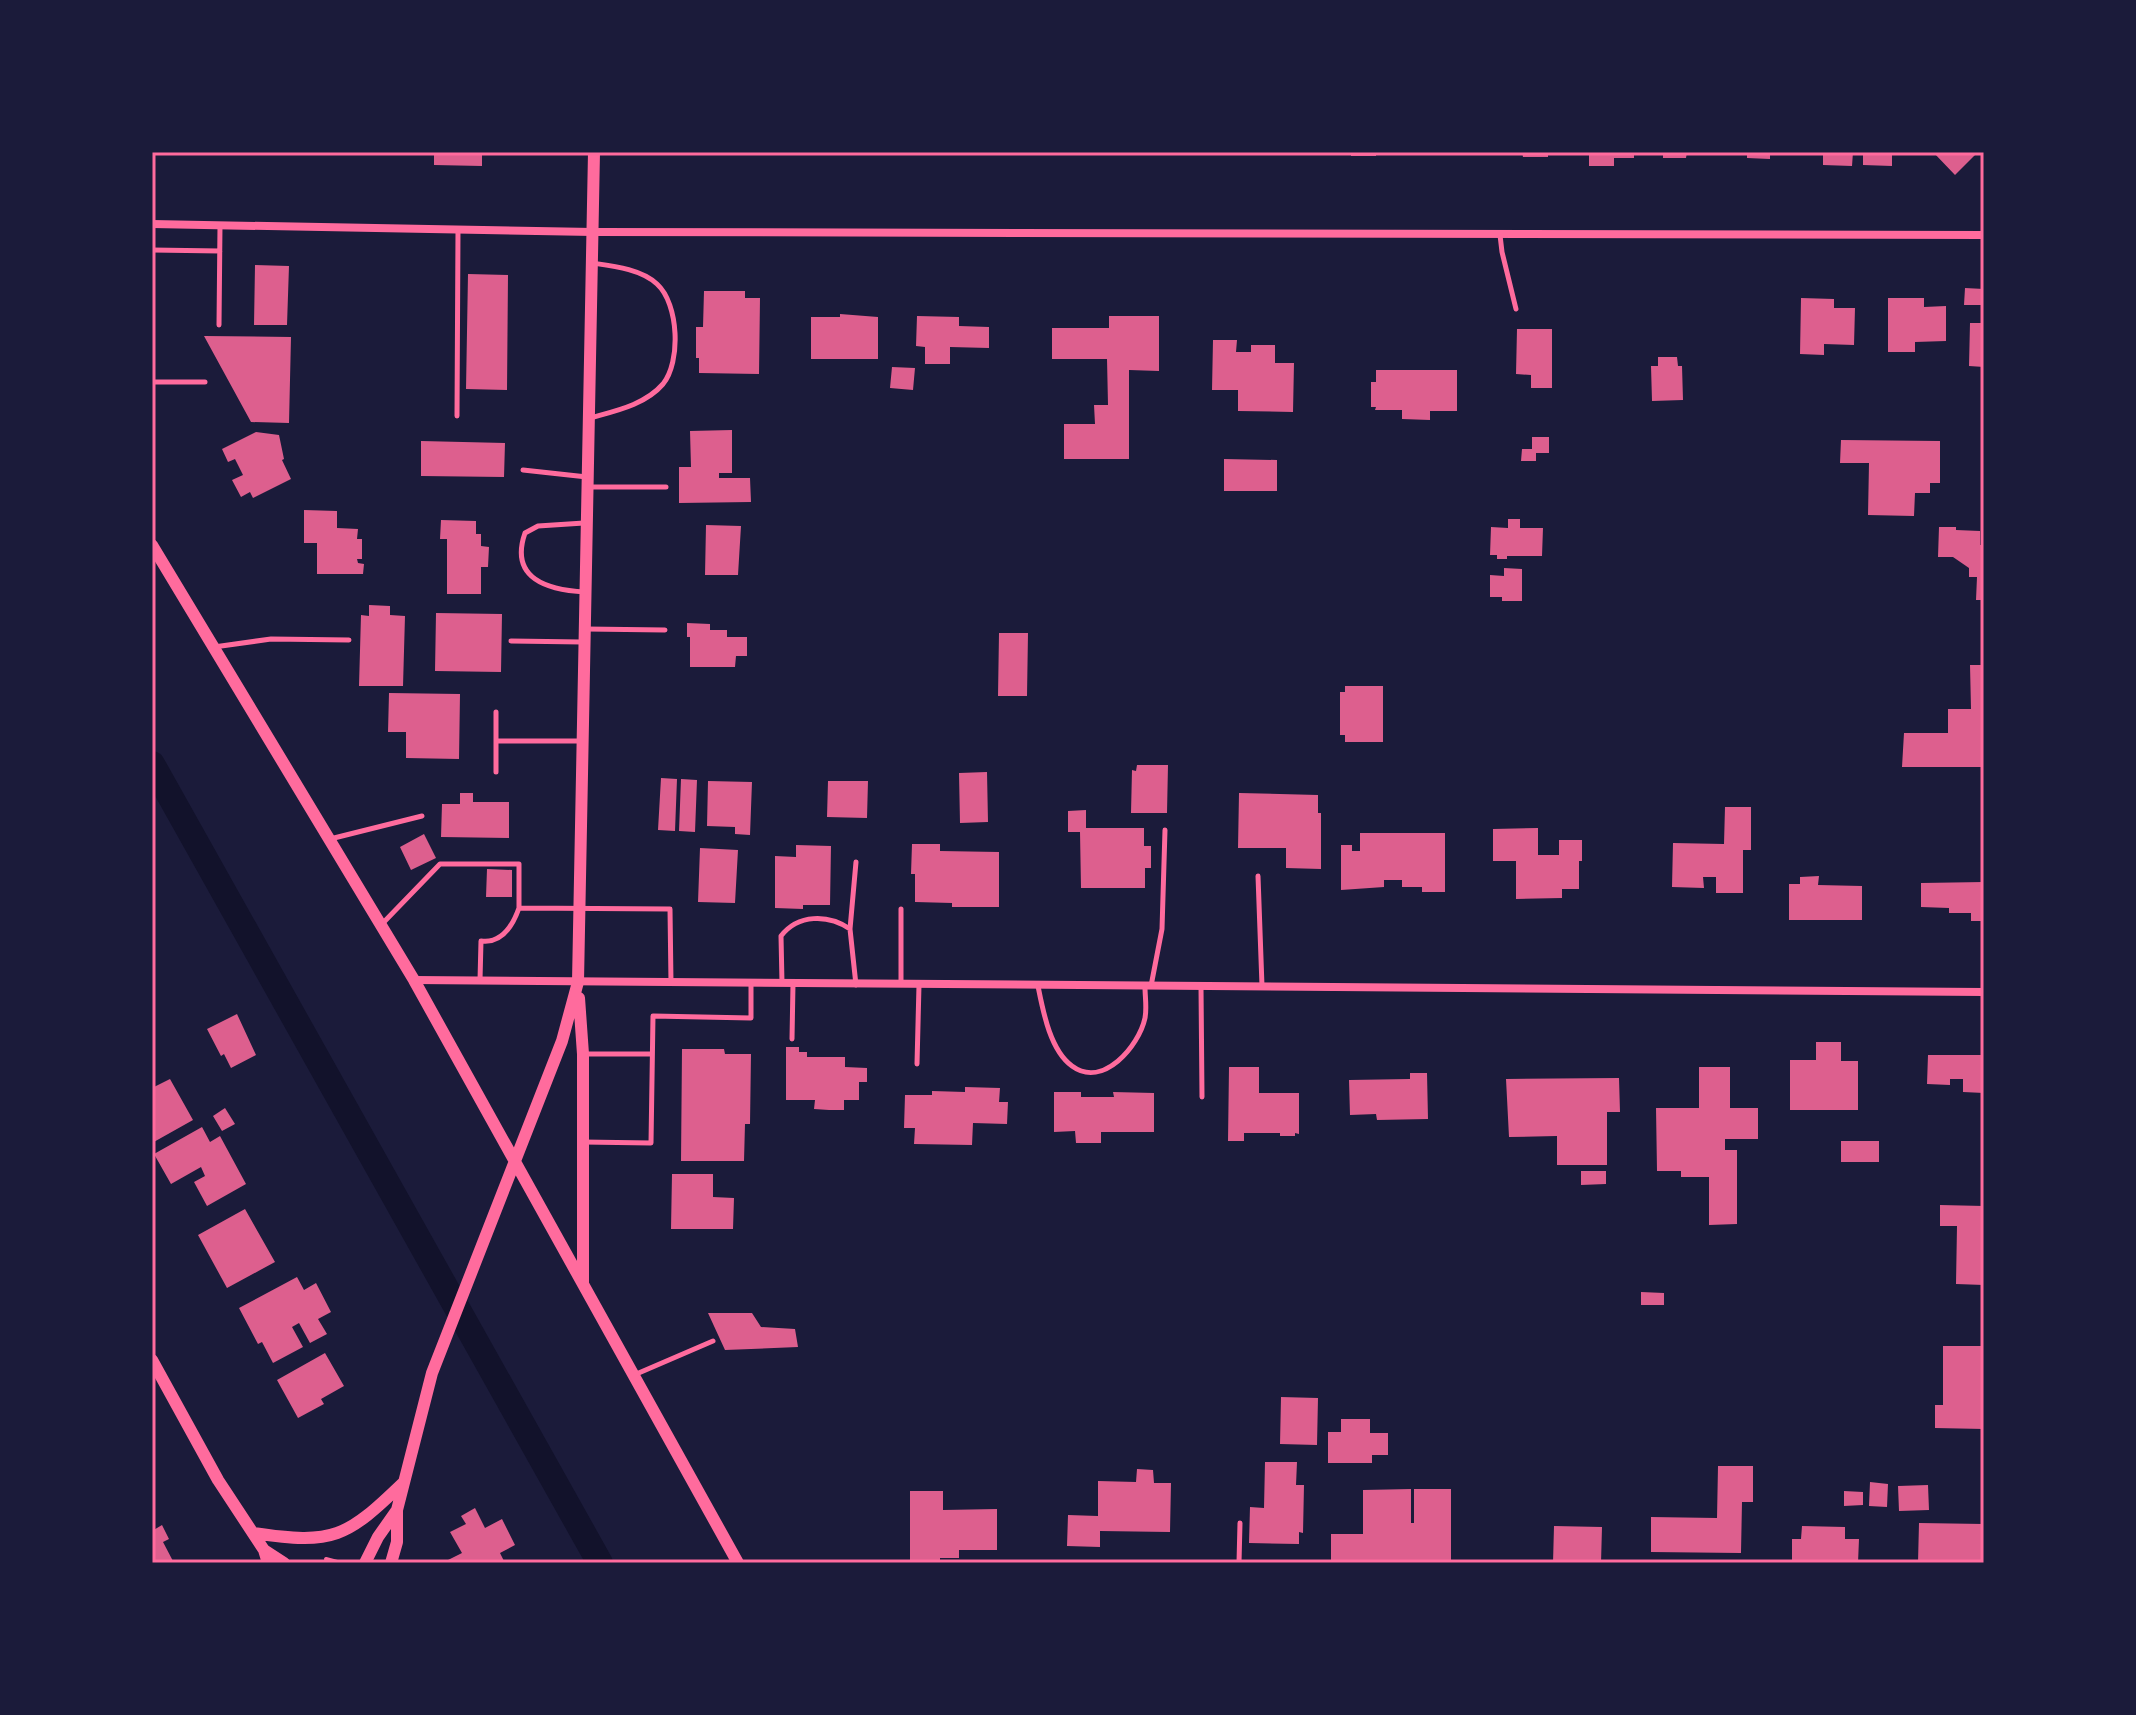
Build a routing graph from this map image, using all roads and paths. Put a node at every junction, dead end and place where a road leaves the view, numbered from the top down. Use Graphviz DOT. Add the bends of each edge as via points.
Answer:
graph roads {
  1 [pos="594,152"];
  2 [pos="152,224"];
  3 [pos="220,226"];
  4 [pos="458,230"];
  5 [pos="593,232"];
  6 [pos="1500,234"];
  7 [pos="1984,235"];
  8 [pos="152,250"];
  9 [pos="220,251"];
  10 [pos="592,263"];
  11 [pos="1516,309"];
  12 [pos="219,325"];
  13 [pos="152,382"];
  14 [pos="205,382"];
  15 [pos="457,416"];
  16 [pos="589,418"];
  17 [pos="523,470"];
  18 [pos="588,482"];
  19 [pos="666,487"];
  20 [pos="587,523"];
  21 [pos="152,545"];
  22 [pos="586,592"];
  23 [pos="665,630"];
  24 [pos="585,636"];
  25 [pos="349,640"];
  26 [pos="511,641"];
  27 [pos="213,647"];
  28 [pos="496,712"];
  29 [pos="496,741"];
  30 [pos="584,741"];
  31 [pos="496,772"];
  32 [pos="422,816"];
  33 [pos="1165,830"];
  34 [pos="329,839"];
  35 [pos="856,862"];
  36 [pos="1258,876"];
  37 [pos="519,908"];
  38 [pos="580,909"];
  39 [pos="901,909"];
  40 [pos="381,925"];
  41 [pos="850,929"];
  42 [pos="414,980"];
  43 [pos="480,981"];
  44 [pos="578,982"];
  45 [pos="671,983"];
  46 [pos="751,984"];
  47 [pos="782,984"];
  48 [pos="793,984"];
  49 [pos="856,985"];
  50 [pos="901,985"];
  51 [pos="919,985"];
  52 [pos="1038,986"];
  53 [pos="1148,987"];
  54 [pos="1201,987"];
  55 [pos="1262,987"];
  56 [pos="1984,992"];
  57 [pos="792,1039"];
  58 [pos="583,1054"];
  59 [pos="652,1054"];
  60 [pos="917,1064"];
  61 [pos="1202,1097"];
  62 [pos="582,1142"];
  63 [pos="514,1162"];
  64 [pos="583,1286"];
  65 [pos="713,1341"];
  66 [pos="152,1360"];
  67 [pos="633,1375"];
  68 [pos="404,1482"];
  69 [pos="397,1510"];
  70 [pos="1240,1523"];
  71 [pos="253,1533"];
  72 [pos="264,1550"];
  73 [pos="323,1552"];
  74 [pos="324,1561"];
  75 [pos="268,1563"];
  76 [pos="284,1563"];
  77 [pos="341,1563"];
  78 [pos="365,1563"];
  79 [pos="391,1563"];
  80 [pos="738,1563"];
  81 [pos="1239,1563"];
  1 -- 5 [label="street"];
  2 -- 3 [label="street"];
  3 -- 4 [label="street"];
  3 -- 9 [label="lane"];
  4 -- 5 [label="street"];
  4 -- 15 [label="lane"];
  5 -- 6 [label="street"];
  5 -- 10 [label="street"];
  6 -- 7 [label="street"];
  6 -- 11 [label="lane"];
  8 -- 9 [label="lane"];
  9 -- 12 [label="lane"];
  10 -- 16 [label="street"];
  10 -- 16 [label="lane" via="628,269 657,283 667,298 676,346 662,385 629,408"];
  13 -- 14 [label="lane"];
  16 -- 18 [label="street"];
  17 -- 18 [label="lane"];
  18 -- 19 [label="lane"];
  18 -- 20 [label="street"];
  20 -- 22 [label="street"];
  20 -- 22 [label="lane" via="538,526 525,533 520,555 530,576 546,586"];
  21 -- 27 [label="street"];
  22 -- 24 [label="street"];
  23 -- 24 [label="lane"];
  24 -- 26 [label="lane"];
  24 -- 30 [label="street"];
  25 -- 27 [label="lane" via="271,639"];
  27 -- 34 [label="street"];
  28 -- 29 [label="lane"];
  29 -- 30 [label="lane"];
  29 -- 31 [label="lane"];
  30 -- 38 [label="street"];
  32 -- 34 [label="lane"];
  33 -- 53 [label="lane" via="1162,929"];
  34 -- 40 [label="street"];
  35 -- 41 [label="lane"];
  36 -- 55 [label="lane"];
  37 -- 38 [label="lane"];
  37 -- 40 [label="lane" via="519,864 440,864"];
  37 -- 43 [label="lane" via="513,926 495,940 481,941"];
  38 -- 44 [label="street"];
  38 -- 45 [label="lane" via="670,909"];
  39 -- 50 [label="lane"];
  40 -- 42 [label="street"];
  41 -- 47 [label="lane" via="830,920 795,922 781,936"];
  41 -- 49 [label="lane"];
  42 -- 43 [label="street"];
  42 -- 63 [label="street"];
  43 -- 44 [label="street"];
  44 -- 45 [label="street"];
  44 -- 58 [label="street"];
  44 -- 63 [label="street" via="562,1041"];
  45 -- 46 [label="street"];
  46 -- 47 [label="street"];
  46 -- 59 [label="lane" via="751,1018 653,1016"];
  47 -- 48 [label="street"];
  48 -- 49 [label="street"];
  48 -- 57 [label="lane"];
  49 -- 50 [label="street"];
  50 -- 51 [label="street"];
  51 -- 52 [label="street"];
  51 -- 60 [label="lane"];
  52 -- 53 [label="street"];
  52 -- 53 [label="lane" via="1062,1055 1084,1071 1114,1065 1137,1039"];
  53 -- 54 [label="street"];
  54 -- 55 [label="street"];
  54 -- 61 [label="lane"];
  55 -- 56 [label="street"];
  58 -- 59 [label="lane"];
  58 -- 62 [label="street"];
  59 -- 62 [label="lane" via="651,1143"];
  62 -- 64 [label="street"];
  63 -- 64 [label="street"];
  63 -- 68 [label="street" via="432,1373"];
  64 -- 67 [label="street"];
  65 -- 67 [label="lane"];
  66 -- 71 [label="street"];
  67 -- 80 [label="street"];
  68 -- 69 [label="street"];
  68 -- 71 [label="street" via="367,1517 333,1535 303,1539"];
  69 -- 78 [label="street"];
  69 -- 79 [label="street"];
  70 -- 81 [label="lane"];
  71 -- 72 [label="street"];
  72 -- 75 [label="street"];
  72 -- 76 [label="street"];
  73 -- 74 [label="path"];
  74 -- 77 [label="path"];
}
